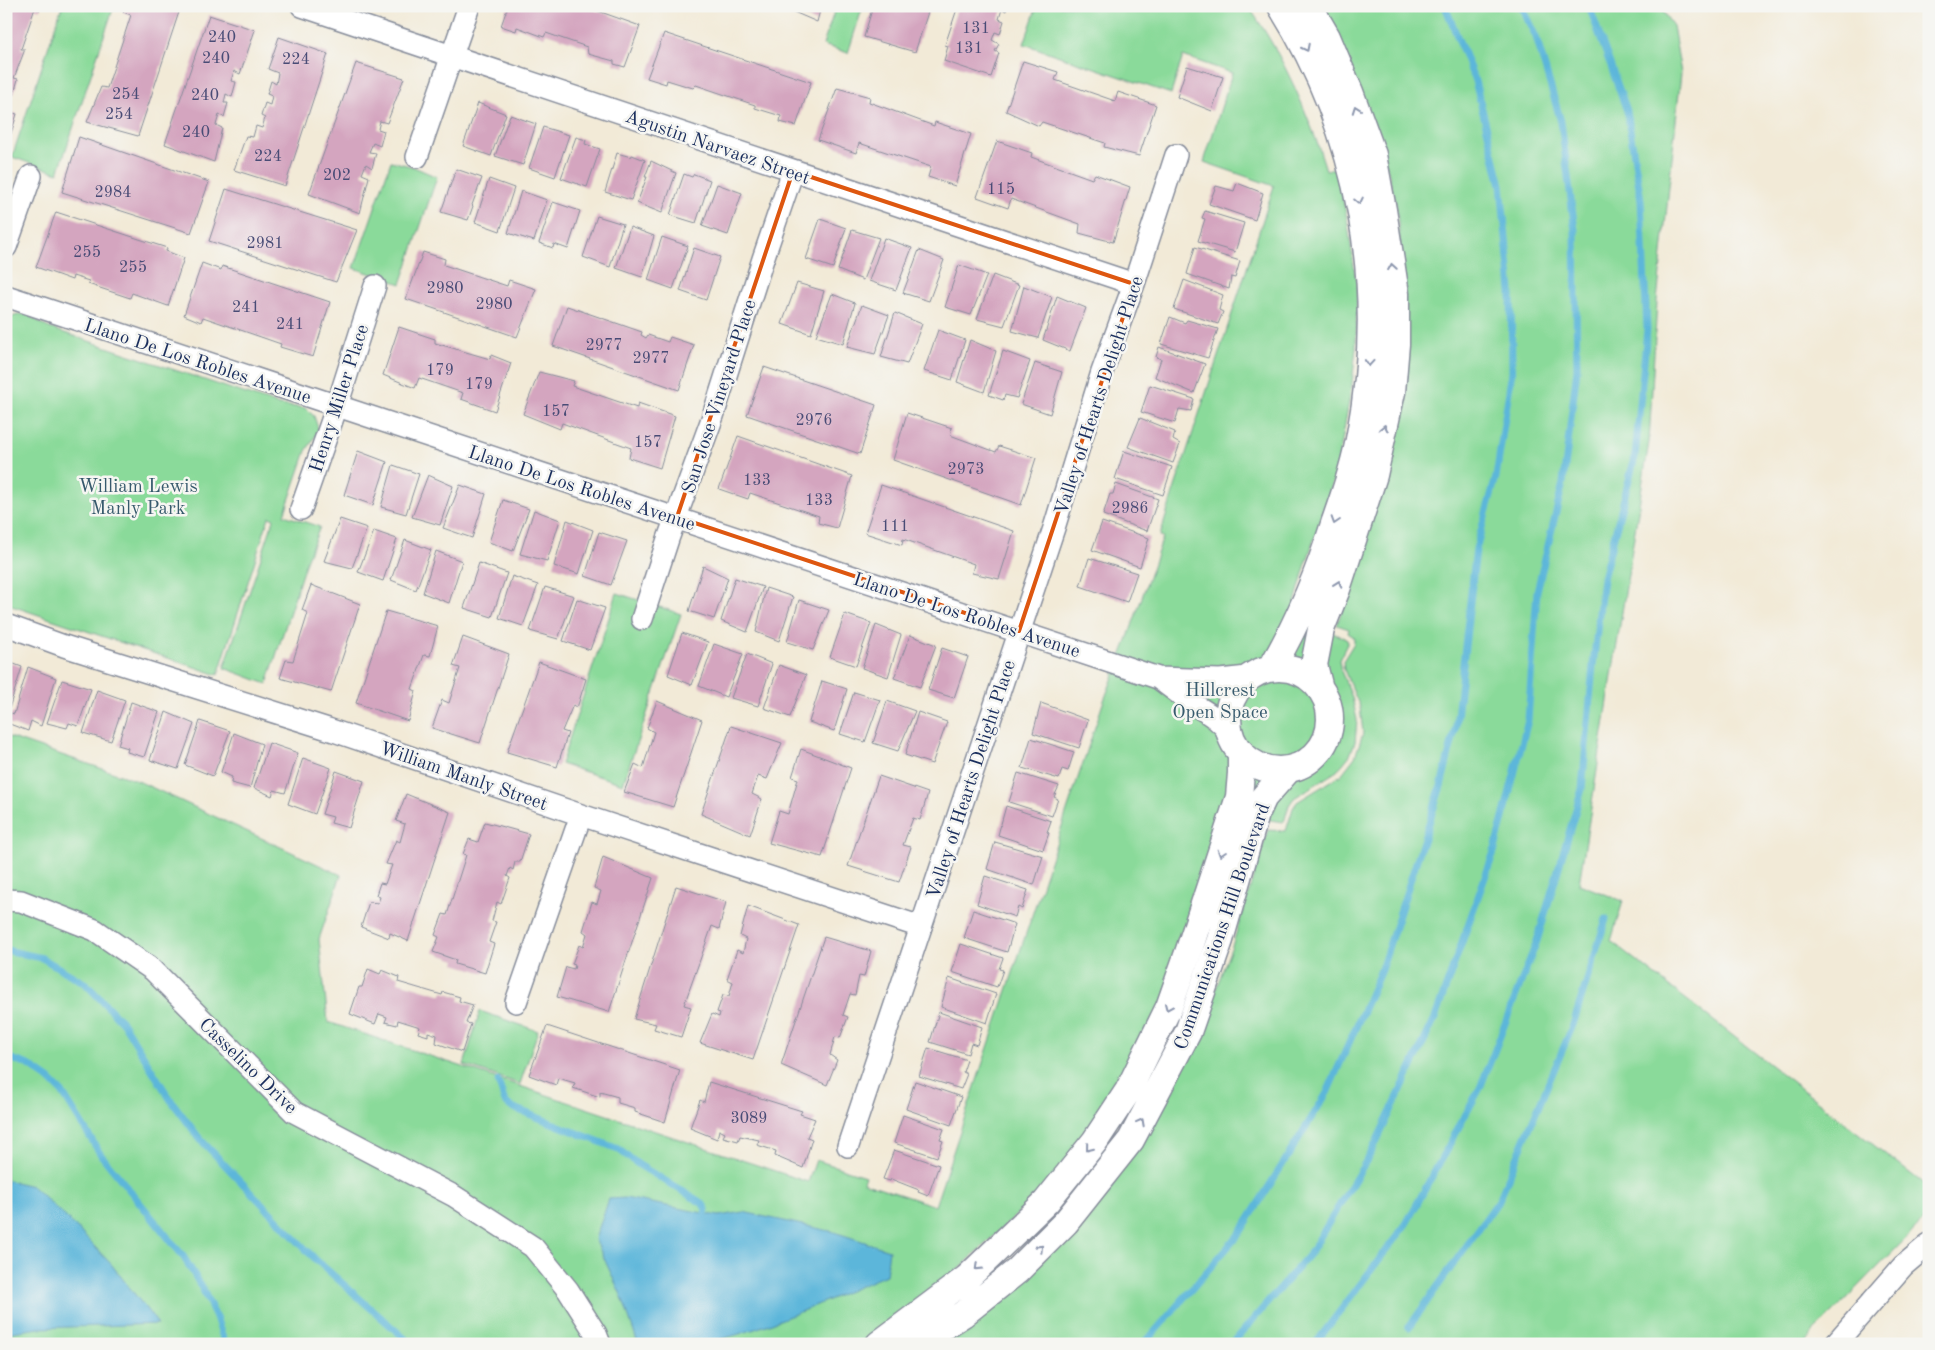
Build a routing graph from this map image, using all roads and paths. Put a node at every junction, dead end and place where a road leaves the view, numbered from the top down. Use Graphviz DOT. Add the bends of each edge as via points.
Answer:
graph roads {
  1 [pos="302,6"];
  2 [pos="469,6"];
  3 [pos="1281,6"];
  4 [pos="1309,6"];
  5 [pos="452,56"];
  6 [pos="1176,155"];
  7 [pos="418,157"];
  8 [pos="793,171"];
  9 [pos="31,176"];
  10 [pos="6,247"];
  11 [pos="1134,284"];
  12 [pos="375,286"];
  13 [pos="6,296"];
  14 [pos="338,406"];
  15 [pos="301,509"];
  16 [pos="677,518"];
  17 [pos="642,620"];
  18 [pos="6,625"];
  19 [pos="1019,631"];
  20 [pos="1272,667"];
  21 [pos="1248,677"];
  22 [pos="1158,678"];
  23 [pos="1320,689"];
  24 [pos="1235,743"];
  25 [pos="1288,770"];
  26 [pos="581,815"];
  27 [pos="6,900"];
  28 [pos="921,927"];
  29 [pos="516,1002"];
  30 [pos="848,1146"];
  31 [pos="1929,1244"];
  32 [pos="581,1311"];
  33 [pos="586,1344"];
  34 [pos="600,1344"];
  35 [pos="879,1344"];
  36 [pos="916,1344"];
  37 [pos="1834,1344"];
  1 -- 5 [label="street, Agustin Narvaez Street"];
  2 -- 5 [label="street"];
  3 -- 20 [label="street, one-way" via="1314,65 1345,141 1363,220 1370,275 1372,335 1367,392 1350,476 1318,573 1298,621"];
  23 -- 4 [label="street, one-way" via="1314,665 1321,629 1374,475 1392,392 1396,294 1373,155 1327,37"];
  5 -- 7 [label="street"];
  5 -- 8 [label="street, Agustin Narvaez Street"];
  6 -- 11 [label="street, Valley of Hearts Delight Place"];
  8 -- 11 [label="street, Agustin Narvaez Street"];
  8 -- 16 [label="street, San Jose Vineyard Place"];
  9 -- 10 [label="street"];
  11 -- 19 [label="street, Valley of Hearts Delight Place" via="1102,372"];
  12 -- 14 [label="street, Henry Miller Place"];
  13 -- 14 [label="street, Llano De Los Robles Avenue"];
  14 -- 15 [label="street, Henry Miller Place"];
  14 -- 16 [label="street, Llano De Los Robles Avenue"];
  16 -- 17 [label="street, San Jose Vineyard Place"];
  16 -- 19 [label="street, Llano De Los Robles Avenue"];
  18 -- 26 [label="street, William Manly Street"];
  19 -- 22 [label="street, Llano De Los Robles Avenue"];
  19 -- 28 [label="street, Valley of Hearts Delight Place"];
  20 -- 21 [label="street"];
  20 -- 23 [label="street" via="1301,672"];
  21 -- 22 [label="street, Llano De Los Robles Avenue" via="1220,680"];
  21 -- 24 [label="street" via="1230,704 1228,718"];
  22 -- 24 [label="street, Llano De Los Robles Avenue" via="1223,723"];
  23 -- 25 [label="street" via="1330,713 1328,740 1309,762"];
  24 -- 25 [label="street" via="1250,761 1262,768"];
  24 -- 35 [label="street, Communications Hill Boulevard, one-way" via="1241,773 1239,797 1169,1007 1128,1091 1095,1141 1046,1202 967,1278"];
  36 -- 25 [label="street, Communications Hill Boulevard, one-way" via="963,1314 1017,1271 1066,1222 1131,1140 1188,1032 1220,940 1256,814 1264,797"];
  26 -- 28 [label="street, William Manly Street"];
  26 -- 29 [label="street"];
  27 -- 32 [label="street, Casselino Drive" via="21,901 95,930 153,970 294,1112 454,1196 533,1247"];
  28 -- 30 [label="street, Valley of Hearts Delight Place"];
  31 -- 37 [label="street" via="1903,1266"];
  32 -- 33 [label="street"];
  32 -- 34 [label="street, Casselino Drive"];
}
